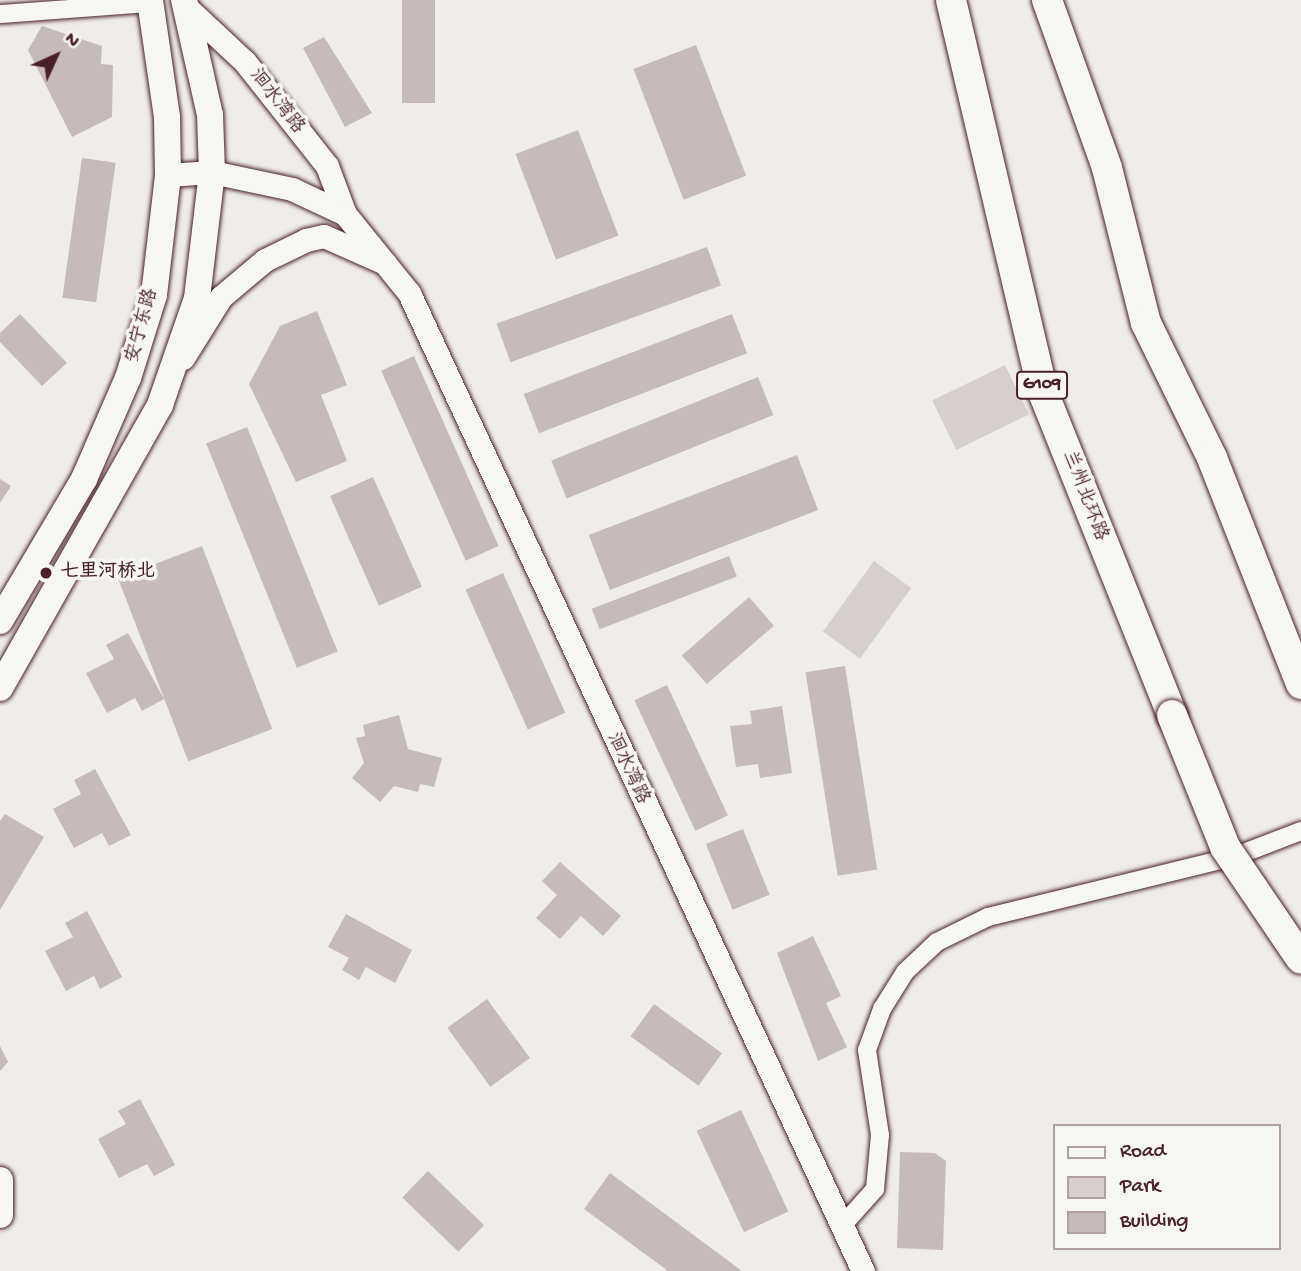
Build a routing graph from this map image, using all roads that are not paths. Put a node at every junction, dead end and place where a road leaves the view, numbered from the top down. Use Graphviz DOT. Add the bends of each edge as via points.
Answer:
graph roads {
  1 [pos="951,0"];
  2 [pos="1046,0"];
  3 [pos="150,1"];
  4 [pos="184,3"];
  5 [pos="0,14"];
  6 [pos="212,172"];
  7 [pos="168,175"];
  8 [pos="345,214"];
  9 [pos="392,267"];
  10 [pos="176,369"];
  11 [pos="0,621"];
  12 [pos="1296,672"];
  13 [pos="0,688"];
  14 [pos="1301,831"];
  15 [pos="1301,959"];
  16 [pos="0,1180"];
  17 [pos="0,1215"];
  18 [pos="842,1226"];
  19 [pos="863,1271"];
  1 -- 15 [label="highway, 兰州北环路 / G109, bridge" via="1044,392 1224,847"];
  2 -- 12 [label="highway" via="1107,168 1146,323 1212,458"];
  3 -- 5 [label="street"];
  3 -- 7 [label="main road, 安宁东路" via="167,117"];
  4 -- 6 [label="main road" via="210,115"];
  4 -- 8 [label="street, 洄水湾路" via="245,62 327,166"];
  6 -- 7 [label="street, 洄水湾路"];
  6 -- 8 [label="street, 洄水湾路" via="292,189"];
  6 -- 10 [label="main road" via="197,298"];
  7 -- 11 [label="main road, 安宁东路" via="154,295 128,379 84,479"];
  8 -- 9 [label="street, 洄水湾路"];
  9 -- 10 [label="street" via="324,236 306,240 265,260 221,297"];
  9 -- 18 [label="street, 洄水湾路"];
  10 -- 13 [label="main road" via="113,496"];
  14 -- 18 [label="street" via="1236,856 988,917 937,942 887,1000 867,1050 880,1135 876,1189"];
  16 -- 17 [label="main road"];
  18 -- 19 [label="street, 洄水湾路"];
}
